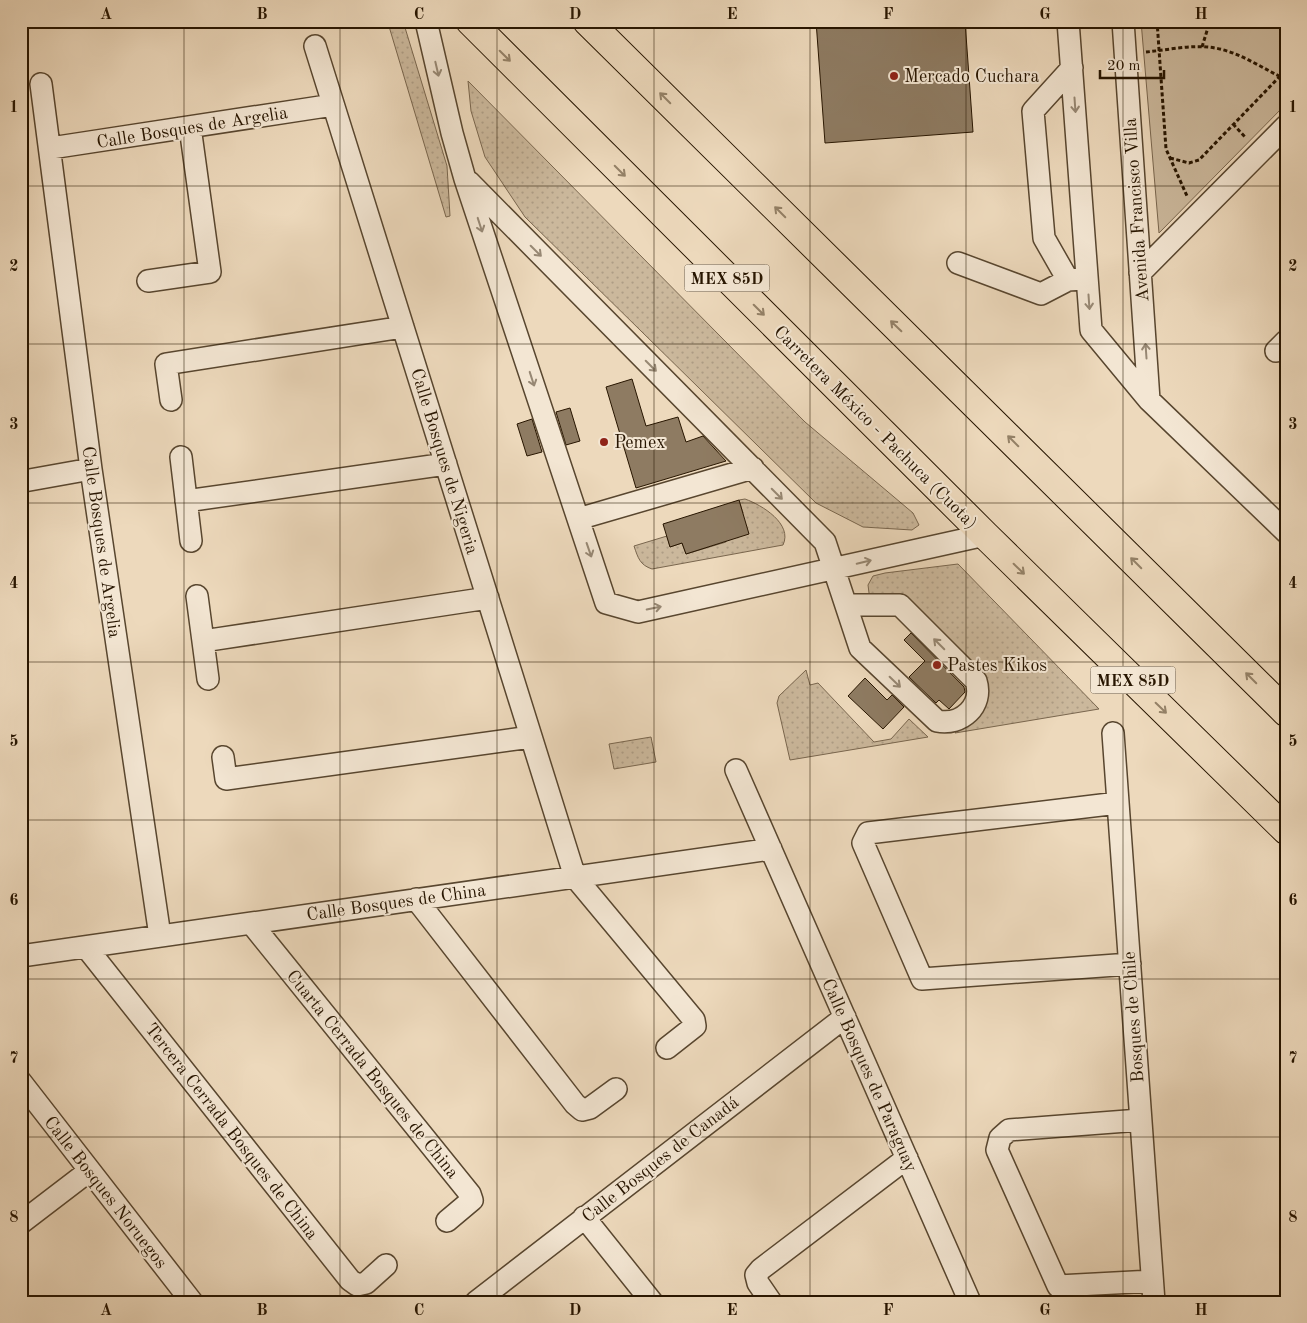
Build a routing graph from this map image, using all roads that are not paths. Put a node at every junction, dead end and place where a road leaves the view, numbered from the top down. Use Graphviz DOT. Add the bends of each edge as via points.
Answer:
graph roads {
  1 [pos="426,21"];
  2 [pos="470,21"];
  3 [pos="587,21"];
  4 [pos="1068,21"];
  5 [pos="1123,21"];
  6 [pos="314,46"];
  7 [pos="1072,68"];
  8 [pos="41,84"];
  9 [pos="333,105"];
  10 [pos="1286,126"];
  11 [pos="190,127"];
  12 [pos="51,148"];
  13 [pos="465,179"];
  14 [pos="958,263"];
  15 [pos="1140,273"];
  16 [pos="1078,279"];
  17 [pos="148,281"];
  18 [pos="403,327"];
  19 [pos="171,400"];
  20 [pos="1149,400"];
  21 [pos="180,457"];
  22 [pos="446,464"];
  23 [pos="752,468"];
  24 [pos="91,469"];
  25 [pos="24,481"];
  26 [pos="186,501"];
  27 [pos="578,519"];
  28 [pos="1286,532"];
  29 [pos="985,535"];
  30 [pos="191,541"];
  31 [pos="835,569"];
  32 [pos="197,596"];
  33 [pos="488,598"];
  34 [pos="846,605"];
  35 [pos="203,641"];
  36 [pos="208,679"];
  37 [pos="1286,712"];
  38 [pos="1113,733"];
  39 [pos="531,737"];
  40 [pos="223,757"];
  41 [pos="736,770"];
  42 [pos="1118,803"];
  43 [pos="1286,830"];
  44 [pos="771,849"];
  45 [pos="575,877"];
  46 [pos="416,900"];
  47 [pos="251,923"];
  48 [pos="160,936"];
  49 [pos="86,947"];
  50 [pos="21,956"];
  51 [pos="1130,964"];
  52 [pos="845,1017"];
  53 [pos="666,1048"];
  54 [pos="21,1082"];
  55 [pos="616,1089"];
  56 [pos="1140,1120"];
  57 [pos="907,1158"];
  58 [pos="89,1171"];
  59 [pos="584,1217"];
  60 [pos="446,1221"];
  61 [pos="21,1223"];
  62 [pos="386,1266"];
  63 [pos="1152,1281"];
  64 [pos="962,1298"];
  65 [pos="192,1302"];
  66 [pos="476,1302"];
  67 [pos="652,1302"];
  68 [pos="771,1302"];
  69 [pos="1154,1302"];
  1 -- 13 [label="street, one-way"];
  2 -- 29 [label="highway, Carretera México - Pachuca (Cuota) / MEX 85D, one-way"];
  37 -- 3 [label="highway, one-way"];
  4 -- 7 [label="street"];
  5 -- 15 [label="street, Avenida Francisco Villa"];
  6 -- 9 [label="street, Calle Bosques de Nigeria"];
  7 -- 16 [label="street, one-way"];
  7 -- 16 [label="street" via="1033,111 1044,238"];
  8 -- 12 [label="street, Calle Bosques de Argelia"];
  9 -- 11 [label="street, Calle Bosques de Argelia"];
  9 -- 18 [label="street, Calle Bosques de Nigeria"];
  10 -- 15 [label="street"];
  11 -- 12 [label="street, Calle Bosques de Argelia"];
  11 -- 17 [label="street" via="210,272"];
  12 -- 24 [label="street, Calle Bosques de Argelia"];
  13 -- 23 [label="street, one-way"];
  13 -- 27 [label="street, one-way"];
  14 -- 16 [label="street" via="1041,294"];
  20 -- 15 [label="street, Avenida Francisco Villa, one-way"];
  16 -- 20 [label="street, one-way" via="1091,330"];
  18 -- 19 [label="street" via="166,364"];
  18 -- 22 [label="street, Calle Bosques de Nigeria"];
  20 -- 28 [label="street"];
  21 -- 26 [label="street"];
  22 -- 26 [label="street"];
  22 -- 33 [label="street, Calle Bosques de Nigeria"];
  23 -- 27 [label="street"];
  23 -- 31 [label="street, one-way" via="825,542"];
  24 -- 25 [label="street"];
  24 -- 48 [label="street, Calle Bosques de Argelia"];
  26 -- 30 [label="street"];
  27 -- 31 [label="street, one-way" via="606,603 638,612"];
  31 -- 29 [label="street, one-way"];
  29 -- 43 [label="highway, Carretera México - Pachuca (Cuota) / MEX 85D, one-way"];
  31 -- 34 [label="street"];
  32 -- 35 [label="street"];
  33 -- 35 [label="street"];
  33 -- 39 [label="street, Calle Bosques de Nigeria"];
  34 -- 34 [label="street, one-way" via="860,648 937,721 959,721 977,703 979,691 976,681 900,605"];
  35 -- 36 [label="street"];
  38 -- 42 [label="street, Bosques de Chile"];
  39 -- 40 [label="street" via="226,779"];
  39 -- 45 [label="street, Calle Bosques de Nigeria"];
  41 -- 44 [label="street, Calle Bosques de Paraguay"];
  42 -- 51 [label="street, Bosques de Chile"];
  42 -- 51 [label="street" via="868,833 864,843 922,979"];
  44 -- 45 [label="street, Calle Bosques de China"];
  44 -- 52 [label="street, Calle Bosques de Paraguay"];
  45 -- 46 [label="street, Calle Bosques de China"];
  45 -- 53 [label="street" via="694,1020 695,1026"];
  46 -- 47 [label="street, Calle Bosques de China"];
  46 -- 55 [label="street" via="575,1104 582,1110 590,1108"];
  47 -- 48 [label="street, Calle Bosques de China"];
  47 -- 60 [label="street, Cuarta Cerrada Bosques de China" via="470,1194 472,1200 469,1204"];
  48 -- 49 [label="street, Calle Bosques de China"];
  49 -- 50 [label="street, Calle Bosques de China"];
  49 -- 62 [label="street, Tercera Cerrada Bosques de China" via="350,1280 357,1285 366,1284"];
  51 -- 56 [label="street, Bosques de Chile"];
  52 -- 57 [label="street, Calle Bosques de Paraguay"];
  52 -- 59 [label="street, Calle Bosques de Canadá"];
  54 -- 58 [label="street, Calle Bosques Noruegos"];
  56 -- 63 [label="street, Bosques de Chile"];
  56 -- 63 [label="street" via="1009,1130 1000,1138 997,1150 1058,1286"];
  57 -- 64 [label="street, Calle Bosques de Paraguay"];
  57 -- 68 [label="street" via="761,1269 756,1275 758,1283"];
  58 -- 61 [label="street"];
  58 -- 65 [label="street, Calle Bosques Noruegos"];
  59 -- 66 [label="street, Calle Bosques de Canadá"];
  59 -- 67 [label="street"];
  63 -- 69 [label="street, Bosques de Chile"];
}
